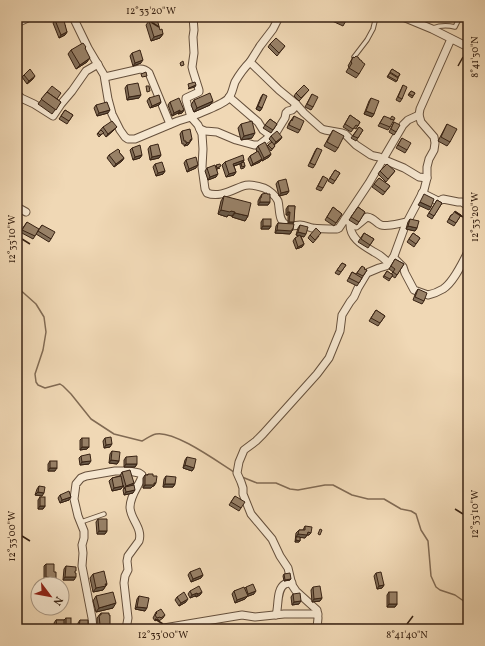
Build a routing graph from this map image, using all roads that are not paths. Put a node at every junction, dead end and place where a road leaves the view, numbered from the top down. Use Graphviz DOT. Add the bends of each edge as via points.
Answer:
graph roads {
  1 [pos="30,17"];
  2 [pos="73,17"];
  3 [pos="193,17"];
  4 [pos="279,17"];
  5 [pos="376,17"];
  6 [pos="403,17"];
  7 [pos="460,17"];
  8 [pos="17,23"];
  9 [pos="432,29"];
  10 [pos="452,39"];
  11 [pos="468,47"];
  12 [pos="354,57"];
  13 [pos="250,62"];
  14 [pos="98,64"];
  15 [pos="104,78"];
  16 [pos="17,94"];
  17 [pos="229,97"];
  18 [pos="296,104"];
  19 [pos="419,115"];
  20 [pos="191,117"];
  21 [pos="170,124"];
  22 [pos="200,129"];
  23 [pos="271,136"];
  24 [pos="382,159"];
  25 [pos="427,178"];
  26 [pos="422,194"];
  27 [pos="468,206"];
  28 [pos="17,207"];
  29 [pos="26,212"];
  30 [pos="347,221"];
  31 [pos="407,222"];
  32 [pos="468,252"];
  33 [pos="391,261"];
  34 [pos="104,514"];
  35 [pos="81,522"];
  36 [pos="292,583"];
  37 [pos="318,614"];
  38 [pos="276,615"];
  39 [pos="317,628"];
  40 [pos="468,628"];
  41 [pos="93,629"];
  42 [pos="126,629"];
  43 [pos="158,629"];
  44 [pos="266,629"];
  45 [pos="420,629"];
  46 [pos="458,629"];
  1 -- 8 [label="street"];
  2 -- 14 [label="street"];
  3 -- 20 [label="street" via="192,67 199,92 186,98"];
  4 -- 13 [label="street"];
  5 -- 12 [label="lane" via="367,40"];
  6 -- 9 [label="street"];
  7 -- 9 [label="lane" via="455,27 439,26"];
  9 -- 10 [label="street"];
  10 -- 11 [label="street"];
  10 -- 19 [label="street"];
  13 -- 17 [label="street" via="235,83"];
  13 -- 18 [label="street"];
  14 -- 15 [label="street"];
  14 -- 16 [label="street" via="86,71 53,116"];
  15 -- 21 [label="street" via="145,69"];
  15 -- 21 [label="street" via="112,114 125,137 135,139"];
  17 -- 20 [label="street"];
  17 -- 23 [label="street"];
  18 -- 23 [label="street"];
  18 -- 24 [label="street" via="322,129 345,134 356,145"];
  19 -- 24 [label="street" via="405,122"];
  19 -- 25 [label="street" via="421,122 434,137 435,143 427,167"];
  20 -- 21 [label="street"];
  20 -- 22 [label="street"];
  22 -- 23 [label="street" via="254,145 259,145"];
  22 -- 30 [label="street" via="203,140 202,167 207,193 222,194 249,185 265,188 278,201 282,220 288,226 337,229"];
  24 -- 25 [label="street" via="419,177"];
  24 -- 30 [label="street"];
  25 -- 26 [label="street"];
  26 -- 27 [label="street" via="438,201 443,199 462,202"];
  26 -- 31 [label="street"];
  28 -- 29 [label="street"];
  30 -- 31 [label="street" via="357,226 367,217 385,226"];
  30 -- 33 [label="street" via="352,235 358,242"];
  31 -- 33 [label="street"];
  32 -- 33 [label="street" via="447,286 428,295 414,290 403,267"];
  33 -- 36 [label="street" via="386,266 368,273 342,315 340,332 329,358 263,434 244,450 238,462 237,473 251,514 272,538 288,568"];
  34 -- 35 [label="lane"];
  35 -- 41 [label="street" via="84,531 82,566"];
  35 -- 42 [label="street" via="74,499 76,484 81,478 115,471 141,474 130,505 131,516 140,538 127,561 128,570 124,583 128,618"];
  36 -- 37 [label="street" via="296,591 317,610"];
  36 -- 38 [label="street" via="284,584 281,589"];
  37 -- 38 [label="street"];
  37 -- 39 [label="street"];
  38 -- 43 [label="street" via="242,616"];
  39 -- 44 [label="street"];
  39 -- 45 [label="street"];
  40 -- 46 [label="street"];
}
